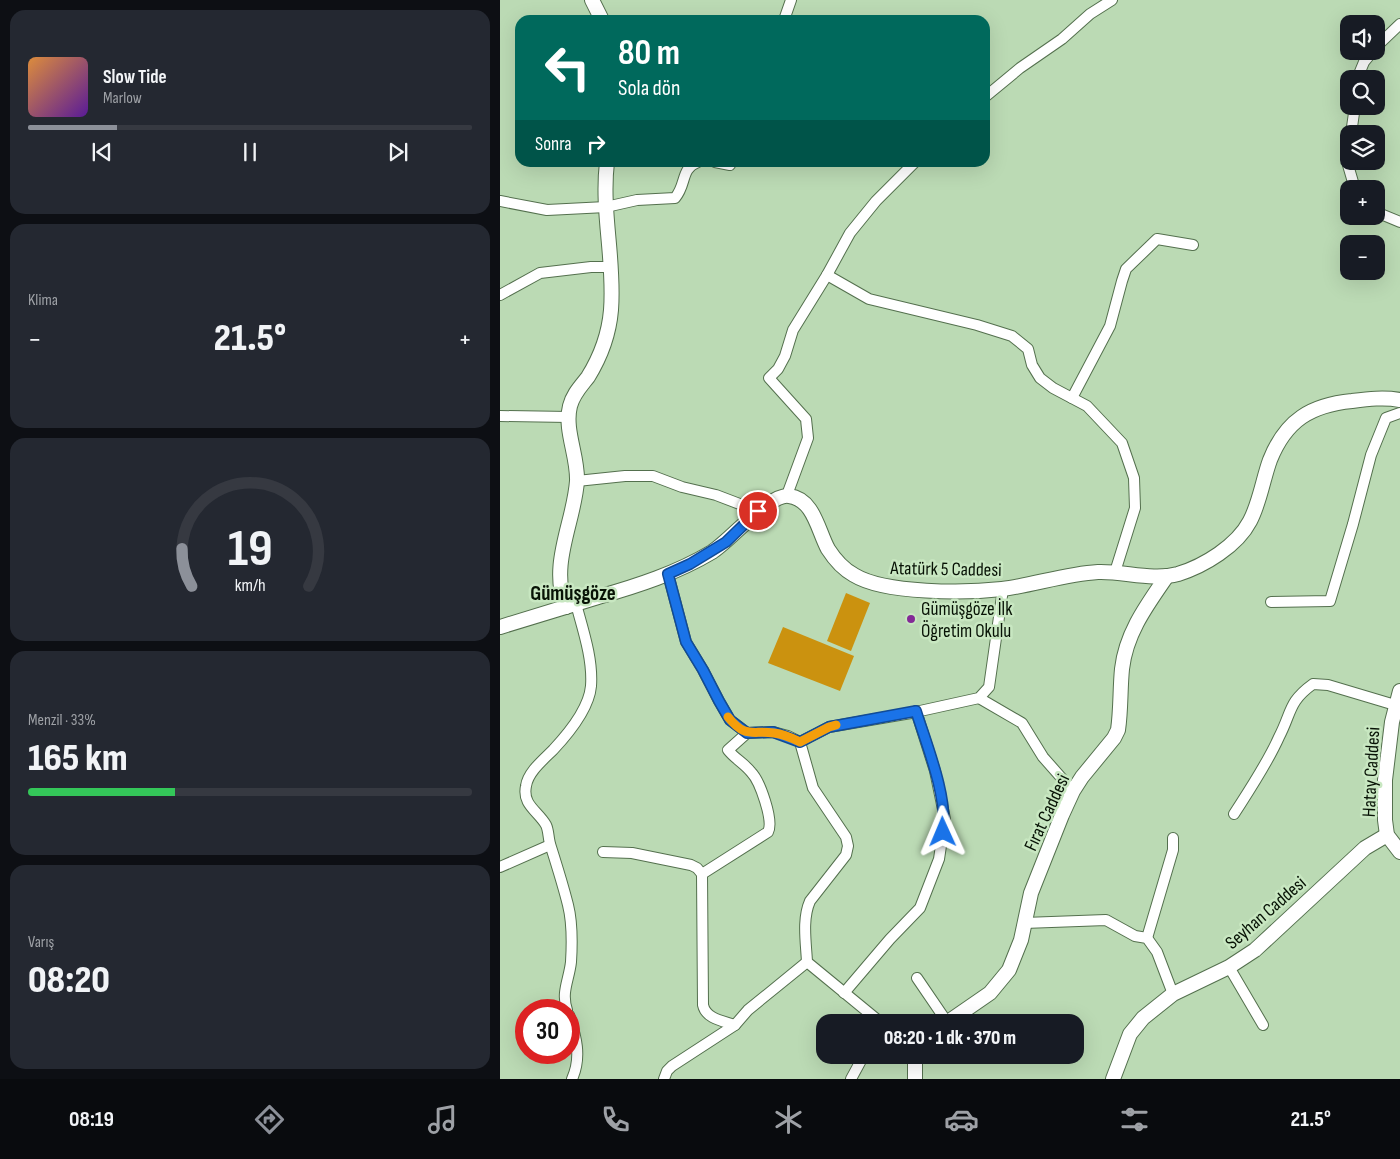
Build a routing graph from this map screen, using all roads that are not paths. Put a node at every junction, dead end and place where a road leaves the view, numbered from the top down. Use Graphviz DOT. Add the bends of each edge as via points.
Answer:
graph roads {
  1 [pos="592,0"];
  2 [pos="791,0"];
  3 [pos="1112,0"];
  4 [pos="600,15"];
  5 [pos="786,15"];
  6 [pos="1400,24"];
  7 [pos="1385,39"];
  8 [pos="990,93"];
  9 [pos="606,167"];
  10 [pos="689,167"];
  11 [pos="910,167"];
  12 [pos="500,201"];
  13 [pos="606,207"];
  14 [pos="1385,216"];
  15 [pos="1400,222"];
  16 [pos="1193,245"];
  17 [pos="612,268"];
  18 [pos="827,275"];
  19 [pos="500,295"];
  20 [pos="1072,398"];
  21 [pos="1400,400"];
  22 [pos="1400,413"];
  23 [pos="500,416"];
  24 [pos="569,417"];
  25 [pos="577,481"];
  26 [pos="788,495"];
  27 [pos="758,511"];
  28 [pos="1115,572"];
  29 [pos="668,574"];
  30 [pos="1167,576"];
  31 [pos="1003,589"];
  32 [pos="1271,602"];
  33 [pos="571,605"];
  34 [pos="500,627"];
  35 [pos="1400,691"];
  36 [pos="979,698"];
  37 [pos="1395,705"];
  38 [pos="916,711"];
  39 [pos="747,733"];
  40 [pos="800,742"];
  41 [pos="1073,790"];
  42 [pos="1234,814"];
  43 [pos="1387,836"];
  44 [pos="1173,838"];
  45 [pos="550,844"];
  46 [pos="603,852"];
  47 [pos="1400,852"];
  48 [pos="500,867"];
  49 [pos="702,874"];
  50 [pos="1024,923"];
  51 [pos="1147,938"];
  52 [pos="807,962"];
  53 [pos="1229,967"];
  54 [pos="917,978"];
  55 [pos="844,994"];
  56 [pos="1173,994"];
  57 [pos="565,999"];
  58 [pos="870,1014"];
  59 [pos="942,1014"];
  60 [pos="960,1014"];
  61 [pos="735,1025"];
  62 [pos="1263,1026"];
  63 [pos="577,1064"];
  64 [pos="859,1064"];
  65 [pos="915,1064"];
  66 [pos="572,1079"];
  67 [pos="664,1079"];
  68 [pos="851,1079"];
  69 [pos="915,1079"];
  70 [pos="1113,1079"];
  1 -- 4 [label="street"];
  2 -- 5 [label="street"];
  3 -- 8 [label="street"];
  6 -- 7 [label="street"];
  9 -- 13 [label="street"];
  10 -- 13 [label="street" via="675,198 637,200"];
  11 -- 18 [label="street" via="850,233"];
  12 -- 13 [label="street" via="548,210"];
  13 -- 17 [label="street"];
  14 -- 15 [label="street"];
  16 -- 20 [label="street" via="1157,238 1126,269 1110,326"];
  17 -- 19 [label="street" via="590,267 540,273"];
  17 -- 24 [label="street" via="611,310 605,342 598,360 574,395"];
  18 -- 20 [label="street" via="869,299 1012,336 1028,349 1040,378"];
  18 -- 26 [label="street" via="794,330 778,369 769,378 806,419 808,438"];
  20 -- 28 [label="street" via="1087,406 1122,443 1134,478 1135,508"];
  21 -- 30 [label="street" via="1367,399 1328,404 1301,417 1275,449 1246,529 1231,544 1204,562"];
  22 -- 32 [label="street" via="1386,418 1371,455 1330,601"];
  23 -- 24 [label="street"];
  24 -- 25 [label="street"];
  25 -- 27 [label="street" via="653,476"];
  25 -- 33 [label="street" via="560,574 561,593"];
  26 -- 27 [label="street" via="773,500"];
  26 -- 31 [label="street, Atatürk 5 Caddesi" via="808,506 836,561 869,583 937,591"];
  27 -- 29 [label="street" via="726,542"];
  28 -- 30 [label="street, Atatürk 5 Caddesi"];
  28 -- 31 [label="street, Atatürk 5 Caddesi" via="1095,572"];
  29 -- 33 [label="street"];
  29 -- 39 [label="street" via="690,650 725,712 738,728"];
  30 -- 41 [label="street, Fırat Caddesi" via="1133,628 1125,651 1118,730"];
  31 -- 36 [label="street" via="989,687"];
  33 -- 34 [label="street"];
  33 -- 45 [label="street" via="589,657 590,693 569,733 530,775 525,788 531,809 547,827"];
  35 -- 37 [label="street, Hatay Caddesi"];
  36 -- 38 [label="street"];
  36 -- 41 [label="street" via="1022,723 1043,757"];
  37 -- 42 [label="street" via="1328,685 1313,684 1300,693 1290,708 1280,737"];
  37 -- 43 [label="street, Hatay Caddesi" via="1386,780"];
  38 -- 40 [label="street" via="829,727"];
  38 -- 55 [label="street" via="935,771 945,819 939,859 920,908"];
  39 -- 40 [label="street" via="773,732"];
  39 -- 49 [label="street" via="728,750 752,772 761,790 770,827 768,832"];
  40 -- 52 [label="street" via="813,788 846,837 848,846 846,855 807,907"];
  41 -- 50 [label="street, Fırat Caddesi" via="1040,868"];
  43 -- 47 [label="street, Hatay Caddesi"];
  43 -- 53 [label="street, Seyhan Caddesi" via="1365,848 1254,950"];
  44 -- 51 [label="street" via="1173,850"];
  45 -- 48 [label="street"];
  45 -- 57 [label="street" via="570,914 571,960"];
  46 -- 49 [label="street" via="632,852 691,865"];
  49 -- 61 [label="street" via="702,1005 710,1016"];
  50 -- 51 [label="street" via="1106,920 1135,936"];
  50 -- 60 [label="street, Fırat Caddesi" via="1009,970 990,993"];
  51 -- 56 [label="street" via="1157,952"];
  52 -- 55 [label="street"];
  52 -- 61 [label="street" via="748,1010"];
  53 -- 56 [label="street, Seyhan Caddesi"];
  53 -- 62 [label="street"];
  54 -- 59 [label="street"];
  55 -- 58 [label="street"];
  56 -- 70 [label="street, Seyhan Caddesi" via="1143,1018 1130,1034"];
  61 -- 67 [label="street" via="672,1066"];
  63 -- 66 [label="street"];
  64 -- 68 [label="street"];
  65 -- 69 [label="street"];
}
